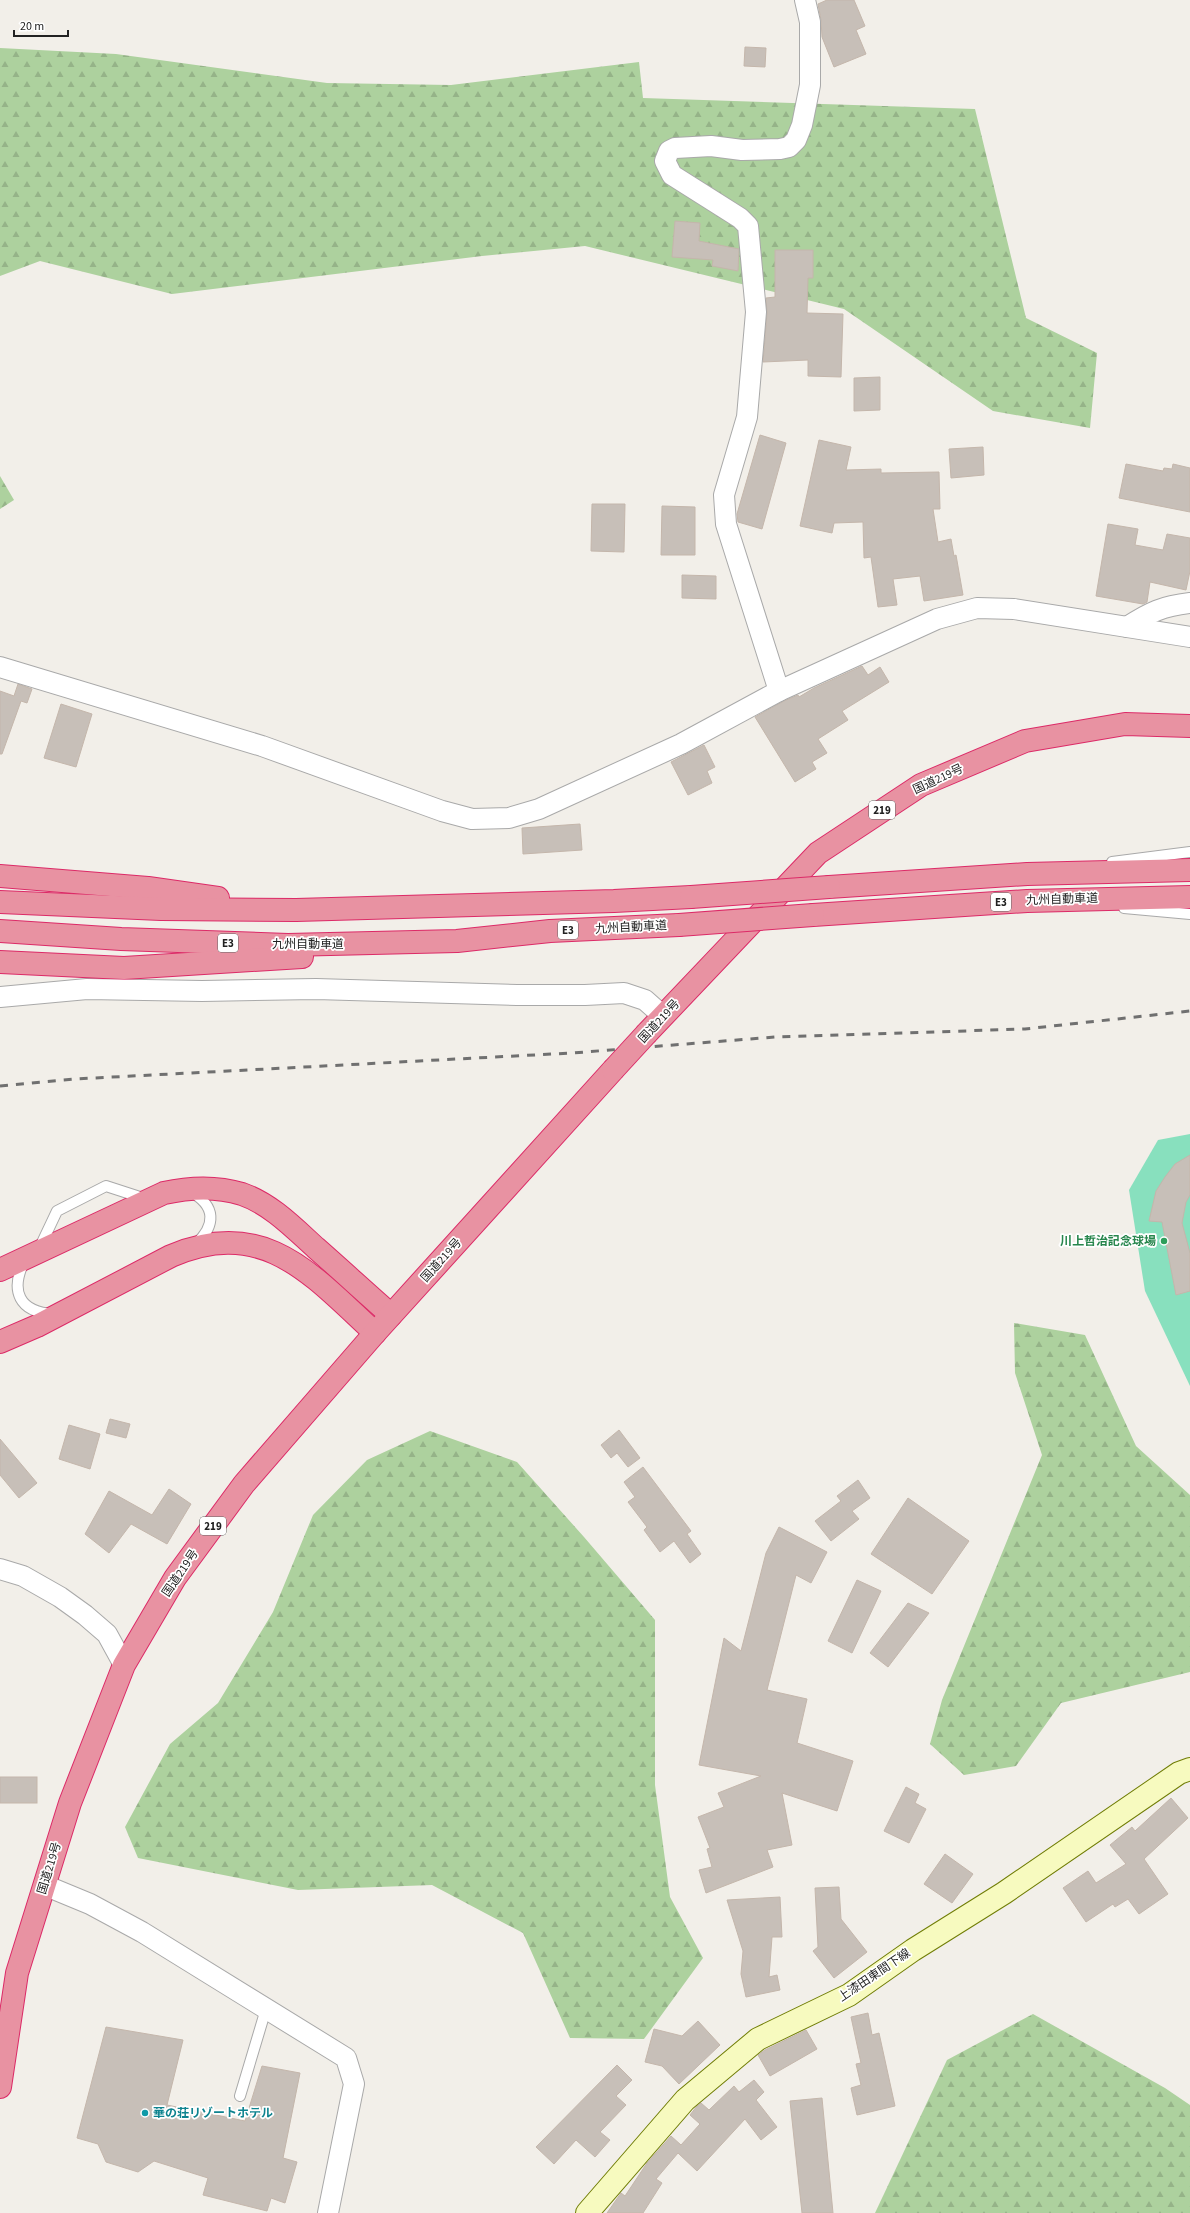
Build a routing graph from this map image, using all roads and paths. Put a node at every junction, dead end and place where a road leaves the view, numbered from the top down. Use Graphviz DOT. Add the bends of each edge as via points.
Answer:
graph roads {
  1 [pos="805,0"];
  2 [pos="1190,602"];
  3 [pos="1127,627"];
  4 [pos="1190,637"];
  5 [pos="0,668"];
  6 [pos="779,691"];
  7 [pos="1190,726"];
  8 [pos="1190,852"];
  9 [pos="1190,870"];
  10 [pos="1027,874"];
  11 [pos="0,876"];
  12 [pos="1190,897"];
  13 [pos="1027,901"];
  14 [pos="0,902"];
  15 [pos="296,910"];
  16 [pos="1190,914"];
  17 [pos="0,931"];
  18 [pos="456,941"];
  19 [pos="0,962"];
  20 [pos="0,997"];
  21 [pos="663,1016"];
  22 [pos="184,1188"];
  23 [pos="149,1200"];
  24 [pos="192,1247"];
  25 [pos="33,1254"];
  26 [pos="0,1270"];
  27 [pos="59,1314"];
  28 [pos="391,1315"];
  29 [pos="375,1333"];
  30 [pos="0,1342"];
  31 [pos="0,1569"];
  32 [pos="124,1666"];
  33 [pos="1190,1768"];
  34 [pos="44,1885"];
  35 [pos="266,2009"];
  36 [pos="0,2087"];
  37 [pos="240,2096"];
  38 [pos="328,2213"];
  39 [pos="587,2213"];
  1 -- 6 [label="street" via="810,22 810,85 802,125 796,140 789,147 780,149 742,150 711,146 675,148 669,151 665,161 672,175 740,218 748,226 756,312 747,417 724,495 726,524"];
  2 -- 3 [label="street" via="1166,606"];
  3 -- 4 [label="street"];
  3 -- 6 [label="street" via="1014,609 977,608 937,619"];
  5 -- 6 [label="street" via="262,746 442,811 472,819 509,818 539,809 681,744"];
  7 -- 21 [label="highway, 国道219号 / 219" via="1125,724 1025,741 921,785 818,853"];
  8 -- 10 [label="lane"];
  9 -- 10 [label="highway, E3"];
  10 -- 15 [label="highway, E3, bridge" via="606,902"];
  11 -- 15 [label="highway" via="148,888"];
  12 -- 13 [label="highway, 九州自動車道 / E3"];
  13 -- 16 [label="lane"];
  13 -- 18 [label="highway, 九州自動車道 / E3, bridge" via="679,925 550,931"];
  14 -- 15 [label="highway, E3" via="161,909"];
  17 -- 18 [label="highway, 九州自動車道 / E3" via="288,945"];
  18 -- 19 [label="highway" via="290,959 124,968"];
  20 -- 21 [label="street" via="87,989 316,989 585,996 624,993 646,1000"];
  21 -- 28 [label="highway, 国道219号 / 219, bridge"];
  22 -- 23 [label="highway"];
  22 -- 24 [label="lane" via="200,1197 209,1206 211,1222 207,1233"];
  22 -- 28 [label="highway" via="203,1187 244,1195 279,1215"];
  23 -- 25 [label="highway"];
  23 -- 25 [label="lane" via="106,1186 57,1211"];
  24 -- 27 [label="highway"];
  24 -- 29 [label="highway" via="236,1243 258,1246 279,1254 316,1279"];
  25 -- 26 [label="highway"];
  25 -- 27 [label="lane" via="17,1279 16,1290 32,1309"];
  27 -- 30 [label="highway"];
  28 -- 29 [label="highway, 国道219号 / 219"];
  29 -- 32 [label="highway, 国道219号 / 219" via="244,1484 175,1578"];
  31 -- 32 [label="street" via="23,1576 85,1615 107,1634"];
  32 -- 34 [label="highway, 国道219号 / 219" via="70,1803"];
  33 -- 39 [label="main road, 上漆田東間下線" via="849,1995 758,2039 685,2100"];
  34 -- 35 [label="street" via="90,1904 142,1932"];
  34 -- 36 [label="highway, 国道219号 / 219" via="17,1973"];
  35 -- 37 [label="lane"];
  35 -- 38 [label="street" via="346,2058 354,2084"];
}
